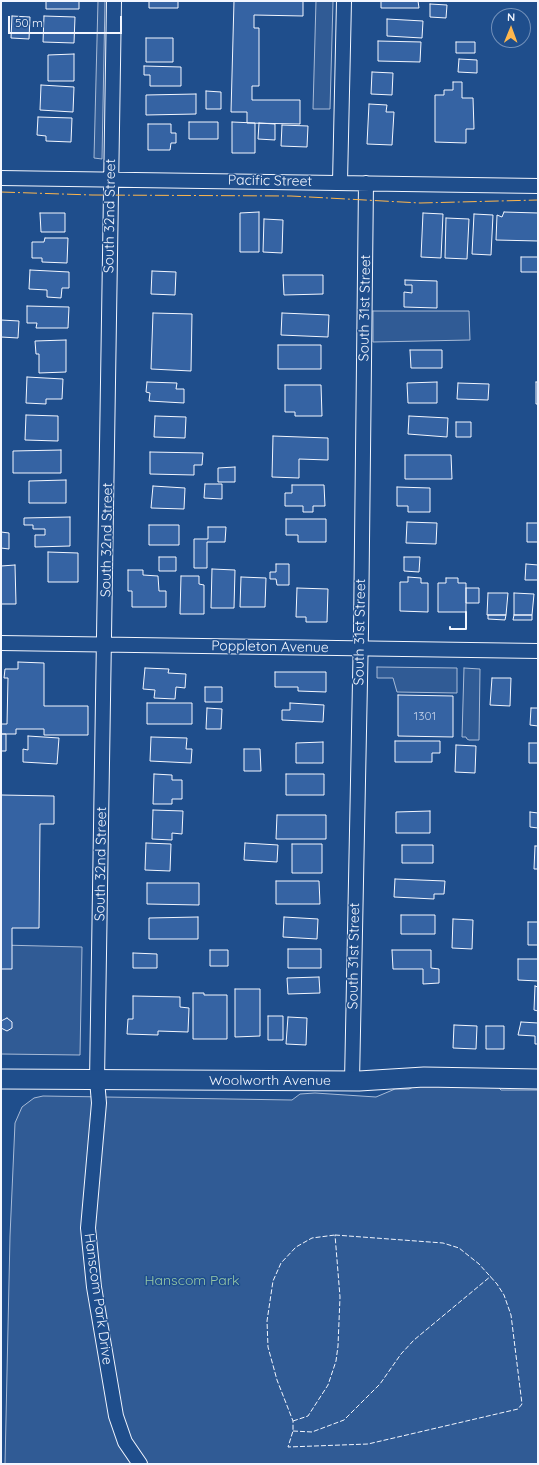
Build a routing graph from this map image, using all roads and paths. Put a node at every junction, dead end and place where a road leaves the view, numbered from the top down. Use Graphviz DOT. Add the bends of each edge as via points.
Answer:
graph roads {
  1 [pos="114,1"];
  2 [pos="344,1"];
  3 [pos="1,178"];
  4 [pos="110,180"];
  5 [pos="340,182"];
  6 [pos="366,183"];
  7 [pos="538,186"];
  8 [pos="1,643"];
  9 [pos="106,645"];
  10 [pos="360,648"];
  11 [pos="538,651"];
  12 [pos="1,1079"];
  13 [pos="538,1079"];
  14 [pos="97,1080"];
  15 [pos="352,1081"];
  16 [pos="140,1464"];
  1 -- 4 [label="street, South 32nd Street"];
  2 -- 5 [label="street"];
  3 -- 4 [label="street, Pacific Street"];
  4 -- 5 [label="street, Pacific Street"];
  4 -- 9 [label="street, South 32nd Street"];
  5 -- 6 [label="street, Pacific Street"];
  6 -- 7 [label="street, Pacific Street"];
  6 -- 10 [label="street, South 31st Street"];
  8 -- 9 [label="street, Poppleton Avenue"];
  9 -- 10 [label="street, Poppleton Avenue"];
  9 -- 14 [label="street, South 32nd Street"];
  10 -- 11 [label="street, Poppleton Avenue"];
  10 -- 15 [label="street, South 31st Street"];
  12 -- 14 [label="street, Woolworth Avenue"];
  13 -- 15 [label="street, Woolworth Avenue" via="424,1077"];
  14 -- 15 [label="street, Woolworth Avenue"];
  14 -- 16 [label="street, Hanscom Park Drive" via="100,1103 88,1215 89,1252 116,1416 124,1442"];
}
